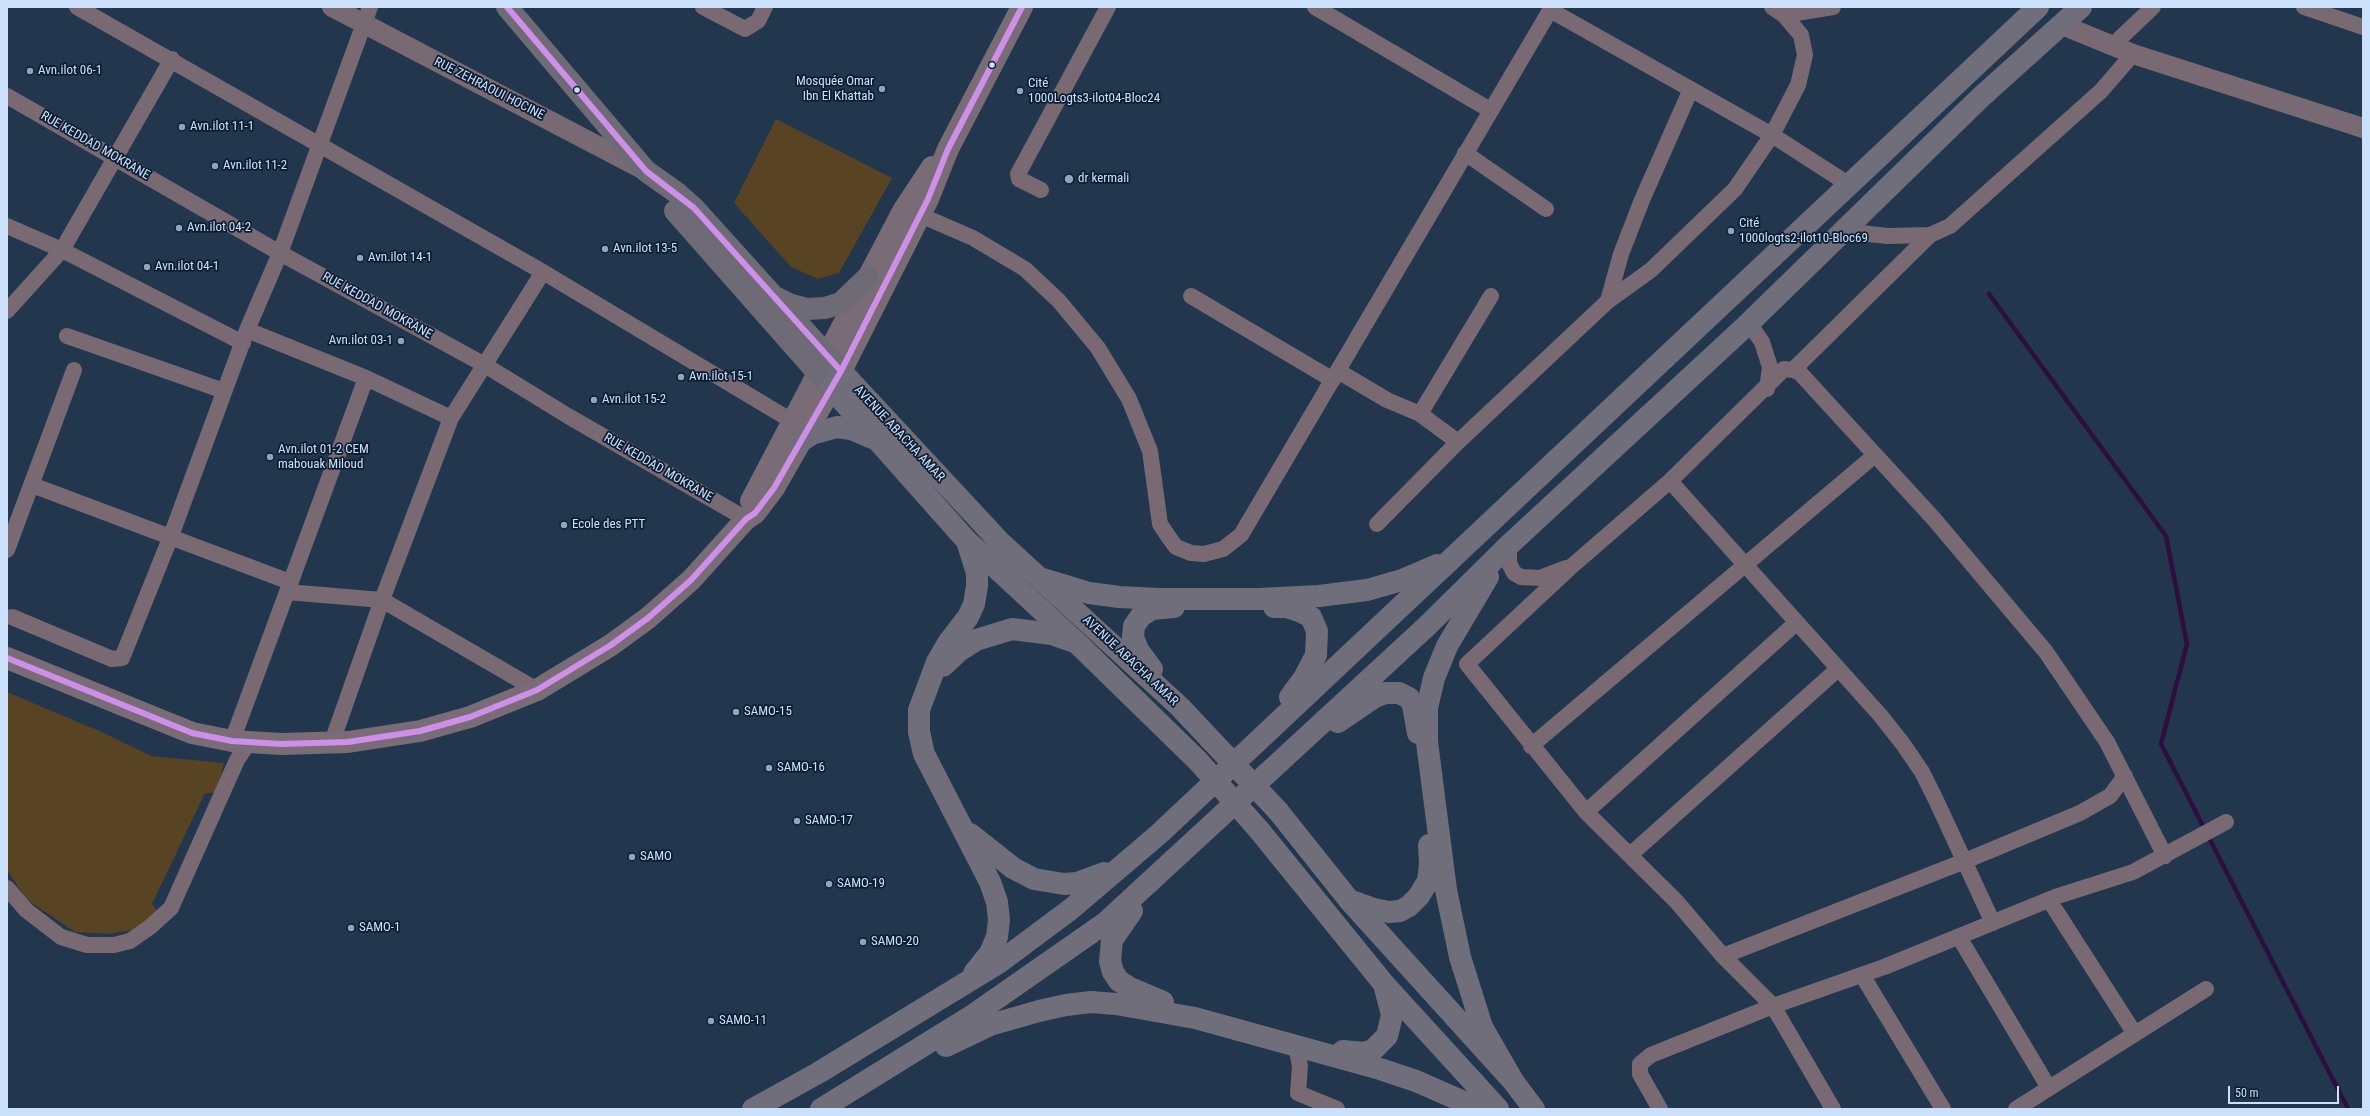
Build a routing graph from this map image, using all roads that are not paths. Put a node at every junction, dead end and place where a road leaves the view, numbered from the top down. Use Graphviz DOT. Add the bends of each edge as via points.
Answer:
graph roads {
  1 [pos="77,7"];
  2 [pos="332,7"];
  3 [pos="507,7"];
  4 [pos="703,7"];
  5 [pos="765,7"];
  6 [pos="1022,7"];
  7 [pos="1108,7"];
  8 [pos="1315,7"];
  9 [pos="1833,7"];
  10 [pos="2038,7"];
  11 [pos="2081,7"];
  12 [pos="2153,7"];
  13 [pos="2304,7"];
  14 [pos="1551,9"];
  15 [pos="1781,10"];
  16 [pos="2336,11"];
  17 [pos="367,16"];
  18 [pos="2062,25"];
  19 [pos="2363,27"];
  20 [pos="2112,45"];
  21 [pos="2133,54"];
  22 [pos="172,59"];
  23 [pos="1691,89"];
  24 [pos="7,96"];
  25 [pos="1490,110"];
  26 [pos="2363,128"];
  27 [pos="1772,135"];
  28 [pos="320,144"];
  29 [pos="1465,152"];
  30 [pos="116,158"];
  31 [pos="646,171"];
  32 [pos="1848,184"];
  33 [pos="1041,190"];
  34 [pos="1546,209"];
  35 [pos="911,213"];
  36 [pos="7,226"];
  37 [pos="1842,231"];
  38 [pos="1930,235"];
  39 [pos="62,250"];
  40 [pos="280,253"];
  41 [pos="542,272"];
  42 [pos="868,277"];
  43 [pos="771,294"];
  44 [pos="1191,296"];
  45 [pos="1491,296"];
  46 [pos="1608,301"];
  47 [pos="7,311"];
  48 [pos="1749,323"];
  49 [pos="67,336"];
  50 [pos="245,337"];
  51 [pos="483,364"];
  52 [pos="74,370"];
  53 [pos="1793,370"];
  54 [pos="829,372"];
  55 [pos="1336,375"];
  56 [pos="366,378"];
  57 [pos="1766,389"];
  58 [pos="224,391"];
  59 [pos="1420,414"];
  60 [pos="451,418"];
  61 [pos="792,421"];
  62 [pos="875,439"];
  63 [pos="801,441"];
  64 [pos="1458,442"];
  65 [pos="1875,455"];
  66 [pos="1670,480"];
  67 [pos="32,485"];
  68 [pos="746,519"];
  69 [pos="1377,524"];
  70 [pos="171,536"];
  71 [pos="966,540"];
  72 [pos="1509,545"];
  73 [pos="7,550"];
  74 [pos="1452,557"];
  75 [pos="1745,564"];
  76 [pos="1572,566"];
  77 [pos="1036,577"];
  78 [pos="289,587"];
  79 [pos="382,600"];
  80 [pos="12,617"];
  81 [pos="1796,623"];
  82 [pos="1078,643"];
  83 [pos="7,658"];
  84 [pos="1838,669"];
  85 [pos="929,680"];
  86 [pos="537,690"];
  87 [pos="1180,707"];
  88 [pos="1260,738"];
  89 [pos="241,742"];
  90 [pos="332,742"];
  91 [pos="1531,746"];
  92 [pos="1275,766"];
  93 [pos="2125,776"];
  94 [pos="1586,812"];
  95 [pos="2226,822"];
  96 [pos="963,829"];
  97 [pos="1630,855"];
  98 [pos="2165,856"];
  99 [pos="1174,859"];
  100 [pos="1964,861"];
  101 [pos="1125,863"];
  102 [pos="7,888"];
  103 [pos="1349,900"];
  104 [pos="2049,900"];
  105 [pos="1993,923"];
  106 [pos="1959,937"];
  107 [pos="1723,956"];
  108 [pos="1862,975"];
  109 [pos="965,983"];
  110 [pos="1384,984"];
  111 [pos="2206,988"];
  112 [pos="1772,1006"];
  113 [pos="2135,1034"];
  114 [pos="1296,1046"];
  115 [pos="889,1069"];
  116 [pos="1512,1081"];
  117 [pos="2049,1088"];
  118 [pos="753,1109"];
  119 [pos="821,1109"];
  120 [pos="1337,1109"];
  121 [pos="1480,1109"];
  122 [pos="1498,1109"];
  123 [pos="1534,1109"];
  124 [pos="1660,1109"];
  125 [pos="1833,1109"];
  126 [pos="1942,1109"];
  127 [pos="2016,1109"];
  1 -- 22 [label="street"];
  2 -- 17 [label="street, RUE ZEHRAOUI HOCINE"];
  3 -- 31 [label="main road, AVENUE ABACHA AMAR"];
  4 -- 5 [label="street" via="745,29 758,21"];
  6 -- 35 [label="main road" via="948,149 936,182"];
  7 -- 33 [label="street" via="1018,174 1019,179"];
  8 -- 25 [label="street"];
  9 -- 15 [label="street"];
  10 -- 32 [label="highway"];
  11 -- 18 [label="highway"];
  12 -- 20 [label="street"];
  13 -- 16 [label="street"];
  14 -- 23 [label="street"];
  14 -- 25 [label="street"];
  15 -- 27 [label="street" via="1801,35 1805,55 1798,85"];
  16 -- 19 [label="street"];
  17 -- 28 [label="street"];
  17 -- 31 [label="street, RUE ZEHRAOUI HOCINE"];
  18 -- 20 [label="street"];
  18 -- 37 [label="highway" via="1981,97"];
  20 -- 21 [label="street"];
  21 -- 26 [label="street"];
  21 -- 38 [label="street" via="2101,91 2007,176 1950,226"];
  22 -- 28 [label="street"];
  22 -- 30 [label="street"];
  23 -- 27 [label="street"];
  23 -- 46 [label="street" via="1642,200 1621,254"];
  24 -- 30 [label="street, RUE KEDDAD MOKRANE"];
  25 -- 29 [label="street"];
  27 -- 32 [label="street"];
  27 -- 46 [label="street" via="1730,194 1651,270"];
  28 -- 40 [label="street"];
  28 -- 41 [label="street"];
  29 -- 34 [label="street"];
  29 -- 55 [label="street"];
  30 -- 39 [label="street"];
  30 -- 40 [label="street, RUE KEDDAD MOKRANE"];
  31 -- 43 [label="main road, AVENUE ABACHA AMAR" via="694,208"];
  31 -- 54 [label="main road" via="675,210"];
  32 -- 74 [label="highway"];
  35 -- 42 [label="main road"];
  35 -- 54 [label="main road"];
  35 -- 55 [label="street" via="973,238 1025,269 1059,301 1098,348 1129,399 1150,451 1160,524 1176,547 1191,553 1204,554 1223,549 1241,535"];
  36 -- 39 [label="street"];
  37 -- 38 [label="street" via="1887,236"];
  37 -- 48 [label="highway"];
  38 -- 53 [label="street"];
  39 -- 47 [label="street"];
  39 -- 50 [label="street"];
  40 -- 50 [label="street"];
  40 -- 51 [label="street, RUE KEDDAD MOKRANE"];
  41 -- 51 [label="street"];
  41 -- 61 [label="street"];
  42 -- 43 [label="main road" via="841,303 825,308 807,309 791,305"];
  42 -- 54 [label="main road"];
  43 -- 54 [label="main road, AVENUE ABACHA AMAR"];
  44 -- 55 [label="street"];
  45 -- 59 [label="street"];
  46 -- 64 [label="street"];
  48 -- 57 [label="street" via="1762,342 1770,367"];
  48 -- 72 [label="highway"];
  49 -- 58 [label="street"];
  50 -- 56 [label="street"];
  50 -- 58 [label="street"];
  51 -- 60 [label="street"];
  51 -- 68 [label="street, RUE KEDDAD MOKRANE"];
  52 -- 67 [label="street"];
  53 -- 57 [label="street" via="1784,370"];
  53 -- 65 [label="street" via="1800,373"];
  54 -- 61 [label="main road"];
  54 -- 62 [label="highway"];
  54 -- 63 [label="main road"];
  54 -- 77 [label="highway, AVENUE ABACHA AMAR" via="926,464"];
  55 -- 59 [label="street"];
  56 -- 60 [label="street"];
  56 -- 78 [label="street"];
  57 -- 66 [label="street"];
  58 -- 70 [label="street"];
  59 -- 64 [label="street"];
  60 -- 79 [label="street"];
  61 -- 68 [label="main road" via="754,495"];
  62 -- 63 [label="highway" via="851,428 838,427 824,429"];
  62 -- 71 [label="highway"];
  63 -- 68 [label="main road" via="765,502"];
  64 -- 69 [label="street"];
  65 -- 75 [label="street"];
  65 -- 93 [label="street" via="1934,519 2046,652 2107,742"];
  66 -- 75 [label="street"];
  66 -- 76 [label="street"];
  67 -- 70 [label="street"];
  67 -- 73 [label="street"];
  68 -- 86 [label="main road" via="691,580 648,618 611,646"];
  70 -- 78 [label="street"];
  70 -- 80 [label="street" via="122,658 112,659"];
  71 -- 82 [label="highway"];
  71 -- 85 [label="highway" via="977,573 974,604 968,618 948,643"];
  72 -- 76 [label="street" via="1509,563 1514,573 1521,577 1540,578"];
  72 -- 92 [label="highway" via="1428,626"];
  72 -- 116 [label="highway" via="1447,646 1434,678 1427,708 1427,742 1446,890 1460,957 1482,1027"];
  74 -- 77 [label="highway" via="1402,580 1367,590 1319,596 1151,599 1089,593"];
  74 -- 88 [label="highway"];
  75 -- 81 [label="street"];
  75 -- 91 [label="street"];
  76 -- 91 [label="street" via="1467,664"];
  77 -- 87 [label="highway, AVENUE ABACHA AMAR"];
  78 -- 79 [label="street"];
  78 -- 89 [label="street"];
  79 -- 86 [label="street"];
  79 -- 90 [label="street"];
  81 -- 84 [label="street"];
  81 -- 94 [label="street"];
  82 -- 85 [label="highway" via="1052,634 1028,630 1012,629 998,632 976,640 959,651"];
  82 -- 110 [label="highway, bridge" via="1198,761 1259,830"];
  83 -- 89 [label="main road" via="192,732"];
  84 -- 97 [label="street"];
  84 -- 100 [label="street" via="1880,715 1922,772"];
  85 -- 96 [label="highway" via="919,710 918,732 924,754"];
  86 -- 90 [label="main road" via="470,717 420,731"];
  87 -- 88 [label="highway" via="1138,650 1133,637 1134,626 1141,616 1152,609 1169,607 1287,607 1299,611 1311,617 1317,631 1316,655 1304,678"];
  87 -- 103 [label="highway, AVENUE ABACHA AMAR, bridge" via="1278,811"];
  88 -- 101 [label="highway"];
  89 -- 90 [label="main road"];
  89 -- 102 [label="street" via="237,760 171,908 130,941 114,945 87,945 61,937 26,910"];
  91 -- 94 [label="street"];
  92 -- 99 [label="highway"];
  92 -- 103 [label="highway" via="1385,693 1404,694 1413,704 1426,802 1430,864 1428,880 1419,896 1400,911 1374,910"];
  93 -- 98 [label="street"];
  93 -- 100 [label="street" via="2110,796 2080,812"];
  94 -- 97 [label="street"];
  95 -- 98 [label="street"];
  96 -- 101 [label="highway" via="1013,868 1034,879 1064,884 1077,883"];
  96 -- 109 [label="highway" via="990,882 997,902 999,920 997,937 990,953"];
  97 -- 107 [label="street" via="1676,901"];
  98 -- 104 [label="street" via="2133,872"];
  99 -- 110 [label="highway" via="1112,940 1110,956 1113,972 1119,981 1130,988 1162,1002 1350,1053 1363,1053 1373,1050 1382,1043 1391,1023 1390,1002"];
  99 -- 115 [label="highway" via="1105,923 973,1015"];
  100 -- 105 [label="street"];
  100 -- 107 [label="street"];
  101 -- 109 [label="highway" via="1071,909 1000,962"];
  103 -- 116 [label="highway, AVENUE ABACHA AMAR"];
  104 -- 105 [label="street"];
  104 -- 113 [label="street"];
  105 -- 106 [label="street"];
  106 -- 108 [label="street"];
  106 -- 117 [label="street"];
  107 -- 112 [label="street"];
  108 -- 112 [label="street"];
  108 -- 126 [label="street"];
  109 -- 118 [label="highway" via="818,1073"];
  110 -- 122 [label="highway"];
  111 -- 113 [label="street"];
  112 -- 124 [label="street" via="1652,1055 1640,1064 1640,1074"];
  112 -- 125 [label="street"];
  113 -- 117 [label="street"];
  114 -- 115 [label="highway" via="1195,1018 1091,1002 1066,1004 990,1025"];
  114 -- 120 [label="street" via="1300,1066 1298,1093"];
  114 -- 121 [label="highway" via="1395,1074"];
  115 -- 119 [label="highway"];
  116 -- 123 [label="highway"];
  117 -- 127 [label="street"];
}
